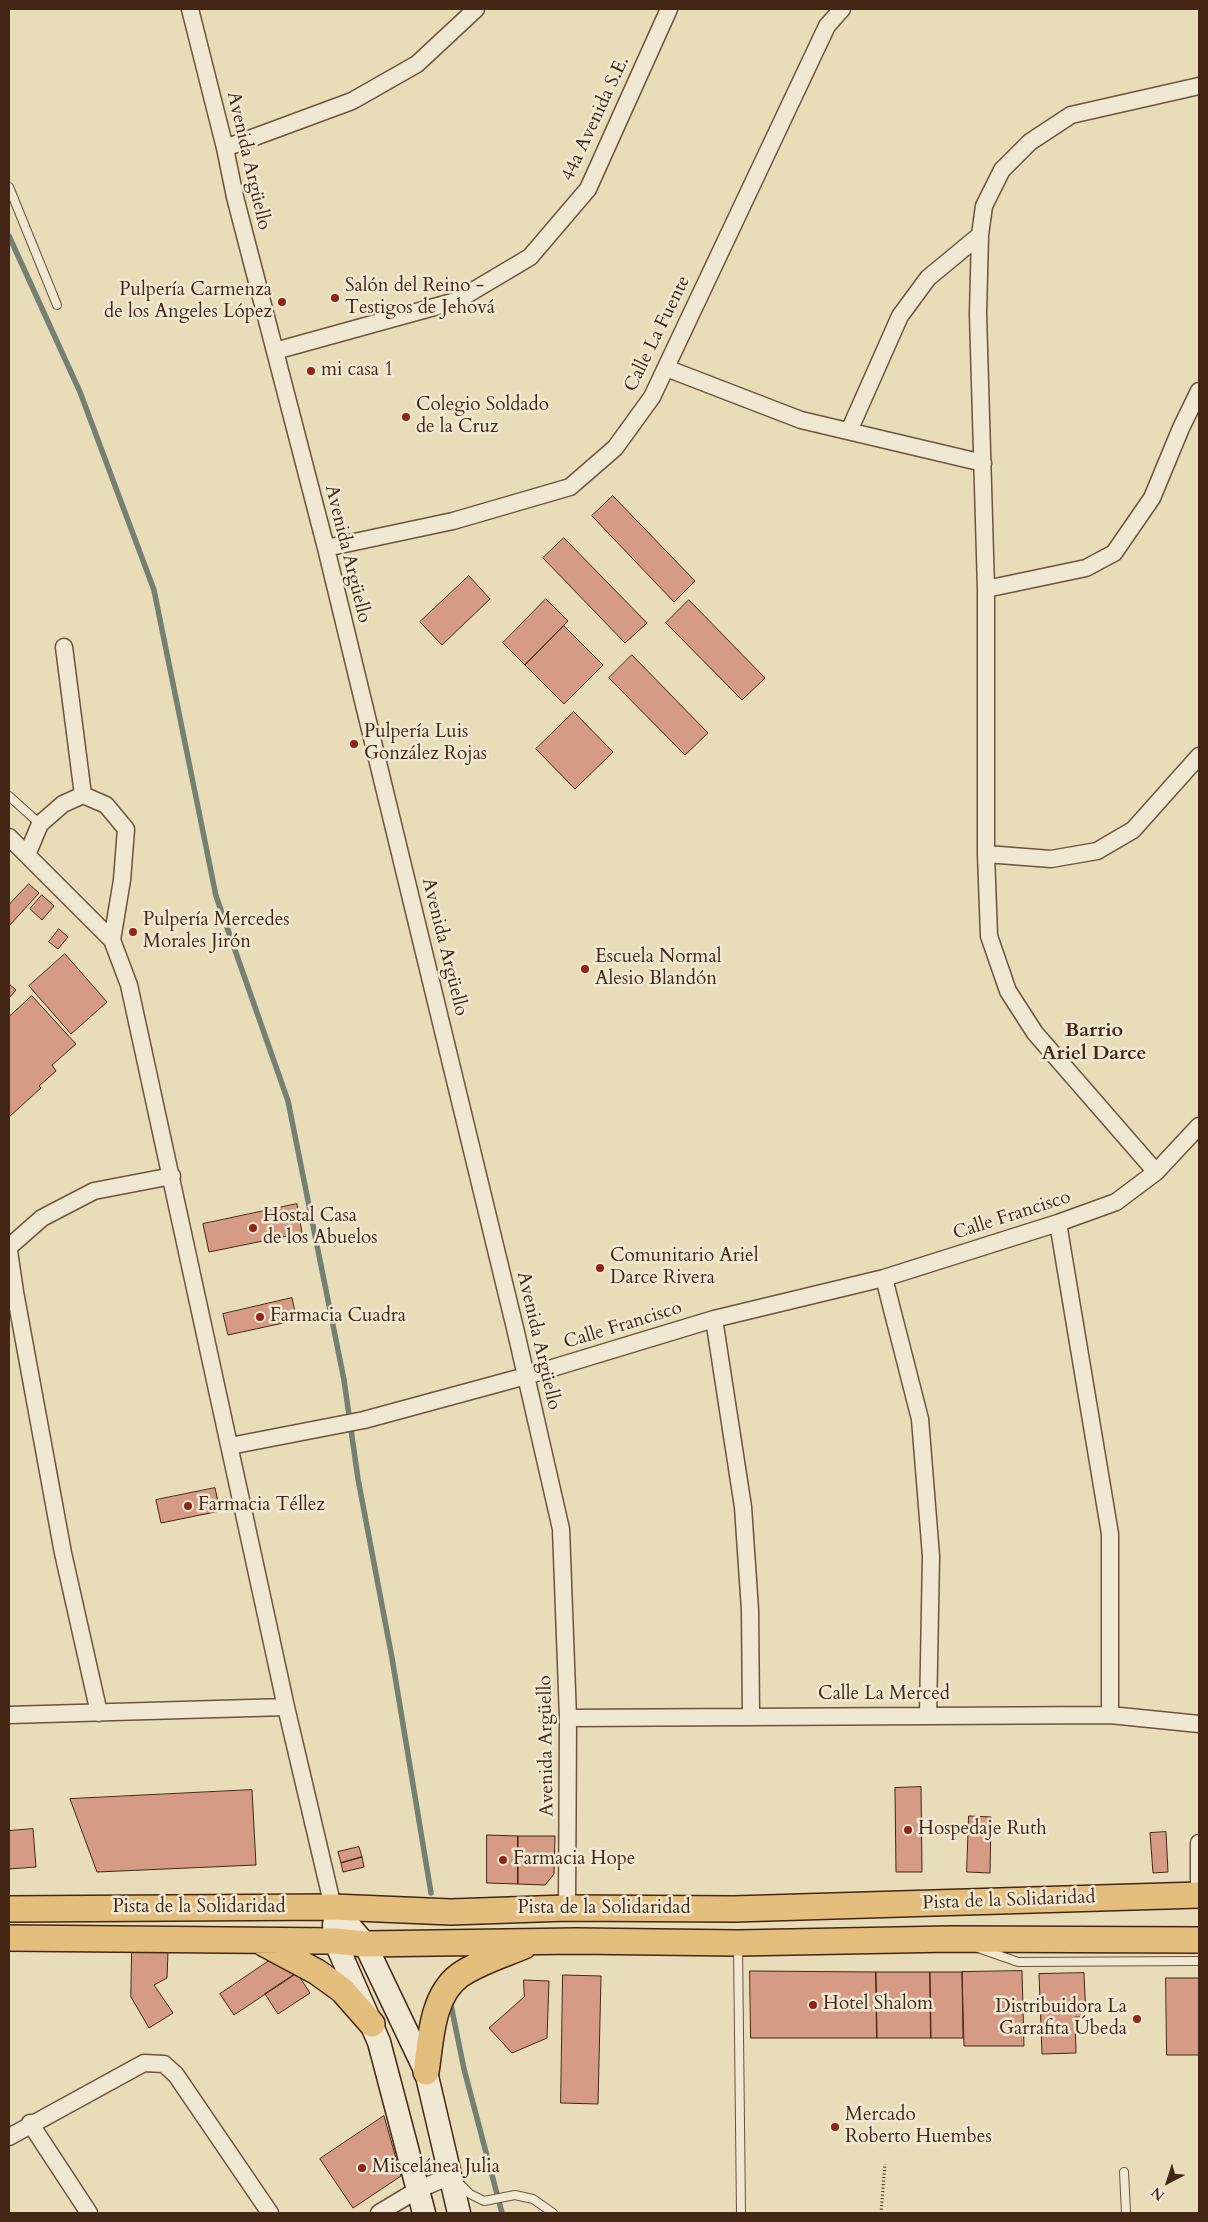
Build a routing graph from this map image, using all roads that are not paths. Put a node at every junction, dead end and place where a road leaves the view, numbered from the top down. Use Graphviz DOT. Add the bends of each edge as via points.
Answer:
graph roads {
  1 [pos="190,9"];
  2 [pos="476,9"];
  3 [pos="669,9"];
  4 [pos="842,9"];
  5 [pos="1199,86"];
  6 [pos="225,148"];
  7 [pos="9,187"];
  8 [pos="980,235"];
  9 [pos="57,305"];
  10 [pos="275,351"];
  11 [pos="666,368"];
  12 [pos="1199,390"];
  13 [pos="848,431"];
  14 [pos="983,462"];
  15 [pos="326,548"];
  16 [pos="986,590"];
  17 [pos="64,646"];
  18 [pos="1199,756"];
  19 [pos="83,795"];
  20 [pos="9,796"];
  21 [pos="40,824"];
  22 [pos="9,837"];
  23 [pos="986,854"];
  24 [pos="27,856"];
  25 [pos="112,940"];
  26 [pos="1199,1126"];
  27 [pos="1156,1172"];
  28 [pos="172,1176"];
  29 [pos="1058,1223"];
  30 [pos="9,1247"];
  31 [pos="9,1251"];
  32 [pos="884,1278"];
  33 [pos="12,1291"];
  34 [pos="714,1319"];
  35 [pos="526,1376"];
  36 [pos="230,1446"];
  37 [pos="286,1707"];
  38 [pos="99,1713"];
  39 [pos="9,1715"];
  40 [pos="928,1715"];
  41 [pos="1110,1715"];
  42 [pos="751,1716"];
  43 [pos="568,1718"];
  44 [pos="1199,1724"];
  45 [pos="1199,1843"];
  46 [pos="1199,1884"];
  47 [pos="1199,1895"];
  48 [pos="333,1907"];
  49 [pos="567,1908"];
  50 [pos="9,1909"];
  51 [pos="9,1938"];
  52 [pos="950,1939"];
  53 [pos="1199,1940"];
  54 [pos="260,1942"];
  55 [pos="335,1942"];
  56 [pos="535,1942"];
  57 [pos="738,1943"];
  58 [pos="365,1944"];
  59 [pos="1199,1961"];
  60 [pos="372,2024"];
  61 [pos="426,2072"];
  62 [pos="30,2123"];
  63 [pos="9,2136"];
  64 [pos="1124,2172"];
  65 [pos="451,2176"];
  66 [pos="419,2189"];
  67 [pos="90,2213"];
  68 [pos="270,2213"];
  69 [pos="379,2213"];
  70 [pos="424,2213"];
  71 [pos="459,2213"];
  72 [pos="553,2213"];
  73 [pos="741,2213"];
  74 [pos="1126,2213"];
  1 -- 6 [label="street, Avenida Argüello"];
  2 -- 6 [label="street" via="417,64 360,97"];
  3 -- 10 [label="street, 44a Avenida S.E." via="588,189 530,257 456,301"];
  4 -- 11 [label="street, Calle La Fuente" via="827,26"];
  5 -- 8 [label="street" via="1071,115 1030,142 1002,170 984,206"];
  6 -- 10 [label="street, Avenida Argüello"];
  7 -- 9 [label="lane"];
  8 -- 13 [label="street" via="928,278 900,316"];
  8 -- 14 [label="street" via="978,314"];
  10 -- 15 [label="street, Avenida Argüello"];
  11 -- 13 [label="street" via="801,420"];
  11 -- 15 [label="street, Calle La Fuente" via="652,397 615,448 570,487 453,521"];
  12 -- 16 [label="street" via="1152,498 1114,553 1086,568"];
  13 -- 14 [label="street"];
  14 -- 16 [label="street"];
  15 -- 35 [label="street, Avenida Argüello"];
  16 -- 23 [label="street"];
  17 -- 19 [label="street"];
  18 -- 23 [label="street" via="1133,830 1097,850 1051,859"];
  19 -- 21 [label="street" via="64,804"];
  19 -- 25 [label="street" via="106,804 126,829"];
  20 -- 21 [label="lane"];
  21 -- 24 [label="street"];
  22 -- 24 [label="street"];
  23 -- 27 [label="street" via="989,936 1008,992 1035,1033"];
  24 -- 25 [label="street"];
  25 -- 28 [label="street" via="130,985"];
  26 -- 27 [label="street, Calle Francisco"];
  27 -- 29 [label="street, Calle Francisco" via="1116,1202"];
  28 -- 30 [label="street" via="94,1190 42,1218"];
  28 -- 36 [label="street"];
  29 -- 32 [label="street, Calle Francisco"];
  29 -- 41 [label="street" via="1110,1534"];
  31 -- 33 [label="street"];
  32 -- 34 [label="street, Calle Francisco"];
  32 -- 40 [label="street" via="920,1419 931,1556"];
  33 -- 38 [label="street"];
  34 -- 35 [label="street, Calle Francisco"];
  34 -- 42 [label="street" via="743,1507 750,1610"];
  35 -- 36 [label="street, Calle Francisco" via="364,1420"];
  35 -- 43 [label="street, Avenida Argüello" via="561,1529"];
  36 -- 37 [label="street"];
  37 -- 38 [label="street"];
  37 -- 48 [label="street"];
  38 -- 39 [label="street"];
  40 -- 41 [label="street, Calle La Merced"];
  40 -- 42 [label="street, Calle La Merced"];
  41 -- 44 [label="street, Calle La Merced"];
  42 -- 43 [label="street, Calle La Merced"];
  43 -- 49 [label="street, Avenida Argüello"];
  45 -- 46 [label="street"];
  47 -- 49 [label="main road, Pista de la Solidaridad" via="734,1909"];
  48 -- 49 [label="main road, Pista de la Solidaridad" via="451,1912"];
  48 -- 50 [label="main road, Pista de la Solidaridad"];
  48 -- 55 [label="main road"];
  48 -- 58 [label="main road"];
  51 -- 54 [label="main road, Pista de la Solidaridad"];
  52 -- 53 [label="main road, Pista de la Solidaridad"];
  52 -- 57 [label="main road, Pista de la Solidaridad"];
  52 -- 59 [label="lane" via="1018,1962"];
  54 -- 55 [label="main road, Pista de la Solidaridad"];
  54 -- 60 [label="main road" via="317,1972 342,1990"];
  55 -- 58 [label="main road, Pista de la Solidaridad"];
  55 -- 60 [label="main road"];
  56 -- 57 [label="main road, Pista de la Solidaridad"];
  56 -- 58 [label="main road, Pista de la Solidaridad"];
  56 -- 61 [label="main road" via="469,1969 450,1984 434,2024"];
  57 -- 73 [label="lane"];
  58 -- 61 [label="main road"];
  60 -- 66 [label="main road"];
  61 -- 65 [label="main road"];
  62 -- 63 [label="street"];
  62 -- 67 [label="street"];
  62 -- 68 [label="street" via="144,2062 164,2064 176,2075"];
  64 -- 74 [label="lane"];
  65 -- 66 [label="street"];
  65 -- 71 [label="main road"];
  65 -- 72 [label="lane" via="470,2194 484,2201 515,2195 533,2199"];
  66 -- 69 [label="street"];
  66 -- 70 [label="main road"];
}
